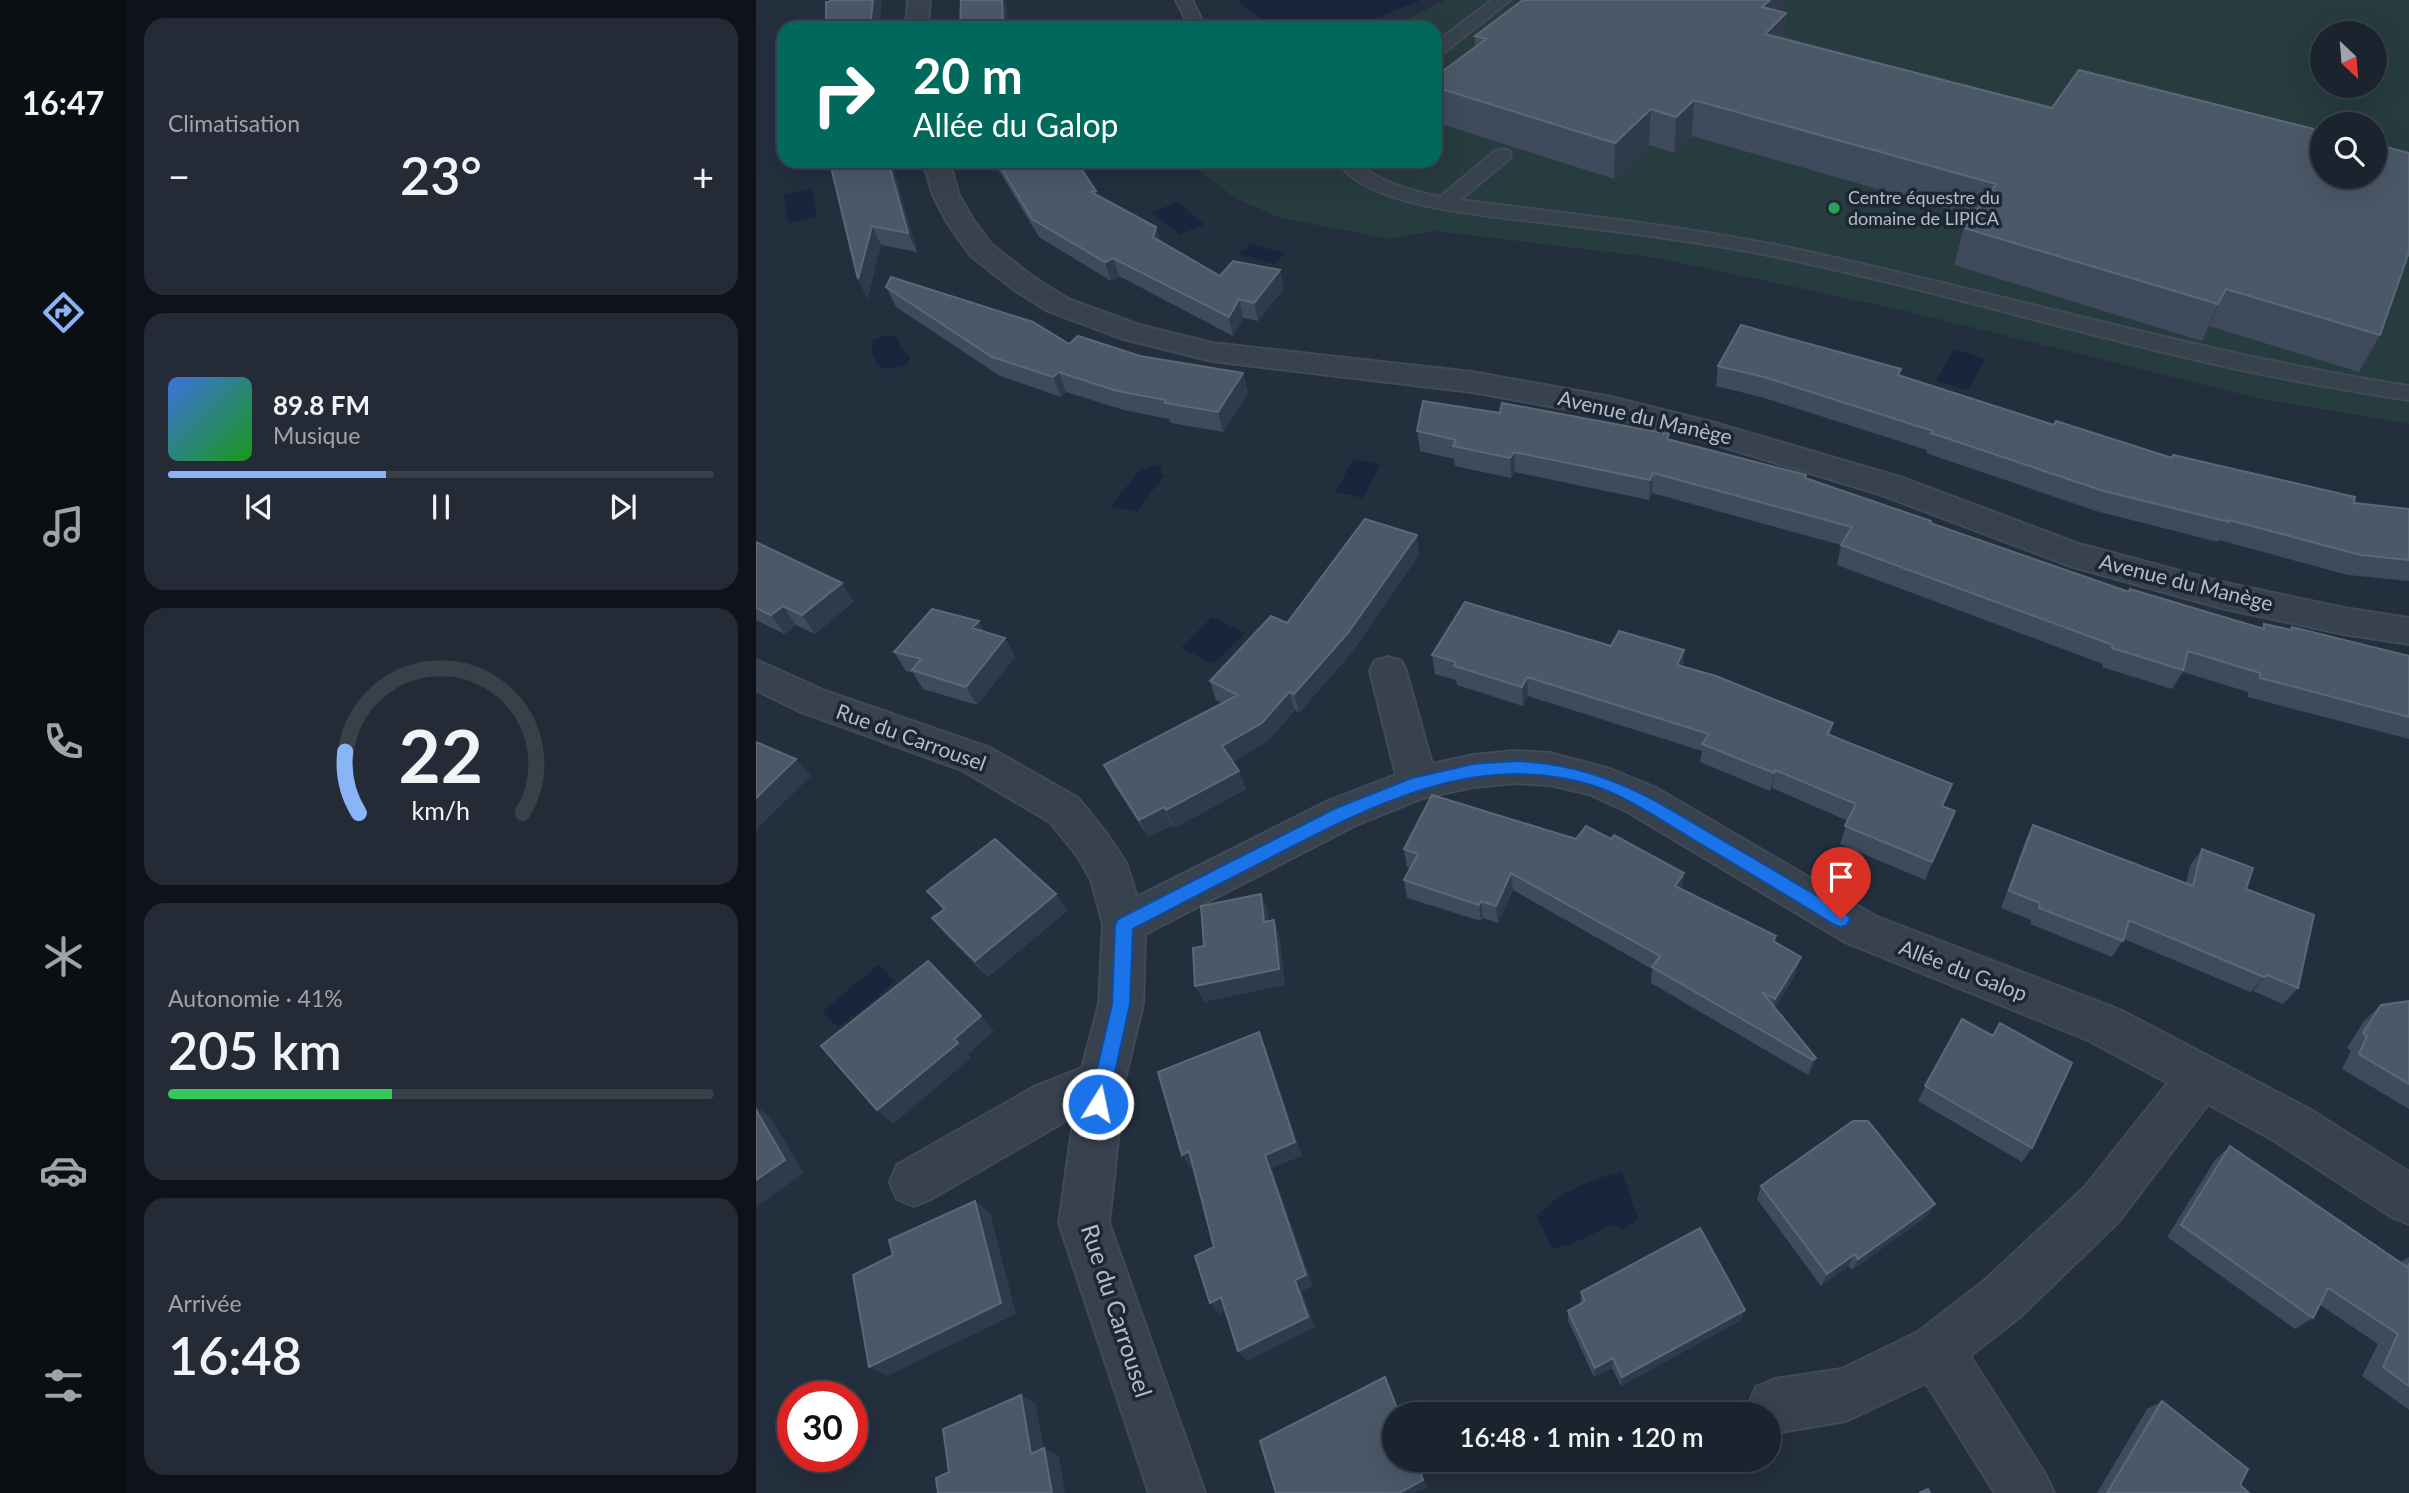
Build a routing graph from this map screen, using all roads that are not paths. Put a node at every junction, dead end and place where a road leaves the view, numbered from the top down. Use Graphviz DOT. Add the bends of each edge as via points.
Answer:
graph roads {
  1 [pos="919,0"];
  2 [pos="1184,0"];
  3 [pos="1502,0"];
  4 [pos="918,21"];
  5 [pos="1194,21"];
  6 [pos="1442,46"];
  7 [pos="1502,155"];
  8 [pos="938,168"];
  9 [pos="1352,168"];
  10 [pos="1444,204"];
  11 [pos="2409,393"];
  12 [pos="2409,631"];
  13 [pos="1388,671"];
  14 [pos="756,674"];
  15 [pos="1418,783"];
  16 [pos="1124,925"];
  17 [pos="2200,1078"];
  18 [pos="1101,1083"];
  19 [pos="914,1182"];
  20 [pos="2409,1200"];
  21 [pos="1936,1350"];
  22 [pos="1781,1405"];
  23 [pos="1177,1493"];
  24 [pos="2026,1493"];
  1 -- 4 [label="street"];
  2 -- 5 [label="lane"];
  3 -- 6 [label="lane"];
  7 -- 10 [label="lane"];
  8 -- 12 [label="street, Avenue du Manège" via="960,222 981,250 1058,305 1130,332 1212,352 1472,382 1611,407 1891,486 2070,554 2221,595"];
  9 -- 10 [label="lane" via="1387,189"];
  10 -- 11 [label="lane" via="1648,229 1801,256 2228,359"];
  13 -- 15 [label="street"];
  14 -- 16 [label="street, Rue du Carrousel" via="811,701 976,759 1063,810 1111,876"];
  15 -- 16 [label="street, Allée du Galop" via="1342,813"];
  15 -- 17 [label="street, Allée du Galop" via="1515,767 1550,769 1596,780 1642,800 1860,929 2104,1025"];
  16 -- 18 [label="street, Rue du Carrousel" via="1121,1004"];
  17 -- 20 [label="street, Allée du Galop" via="2292,1125"];
  17 -- 21 [label="street" via="2102,1203 2003,1298"];
  18 -- 19 [label="street" via="1052,1101"];
  18 -- 23 [label="street, Rue du Carrousel" via="1084,1223"];
  21 -- 22 [label="street" via="1846,1395"];
  21 -- 24 [label="street"];
}
